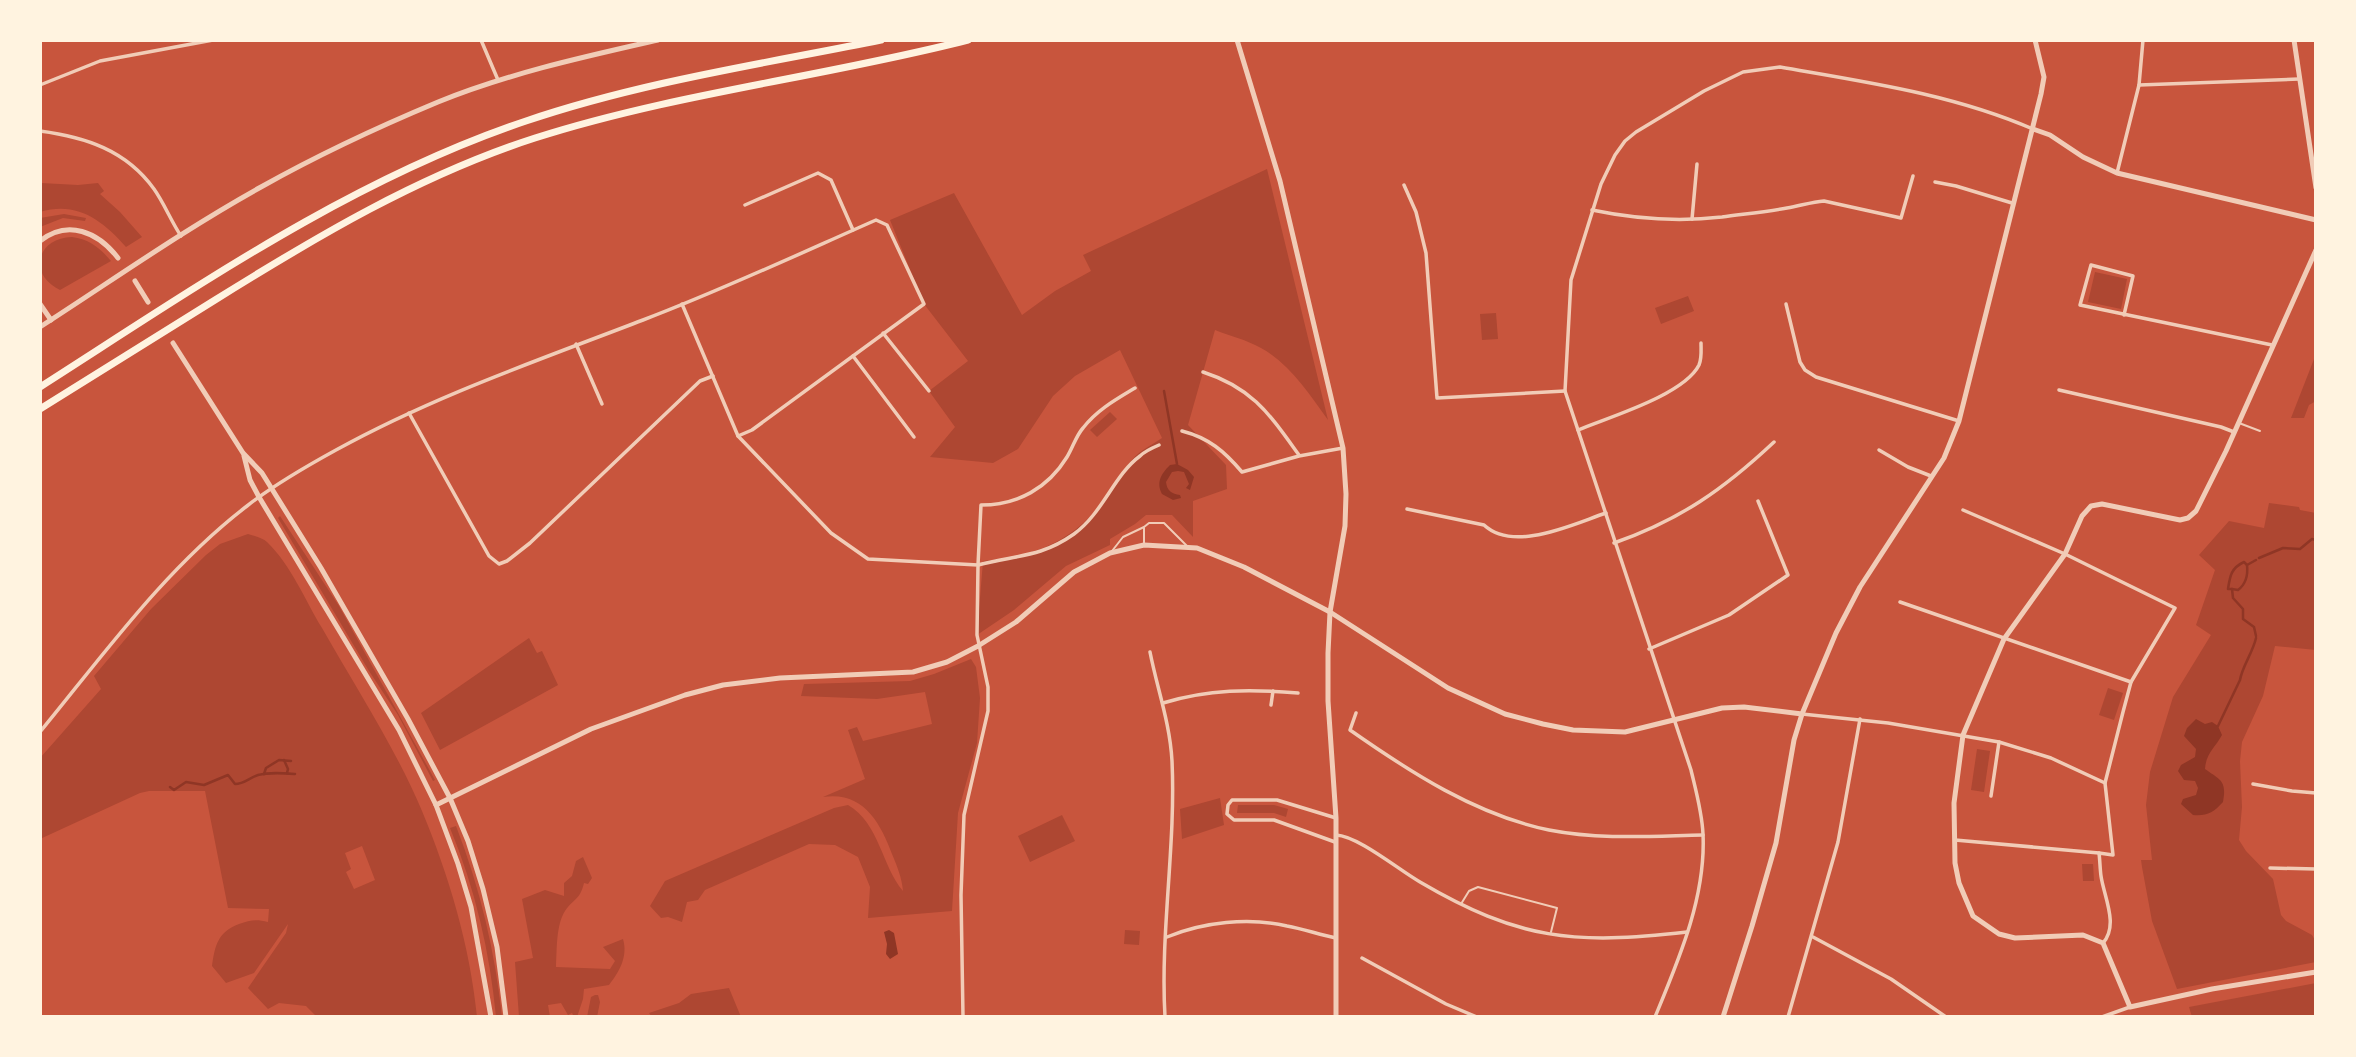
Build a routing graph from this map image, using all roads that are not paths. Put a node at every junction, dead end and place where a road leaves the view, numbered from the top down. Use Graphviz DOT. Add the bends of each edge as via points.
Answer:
graph roads {
  1 [pos="213,40"];
  2 [pos="481,40"];
  3 [pos="658,40"];
  4 [pos="881,40"];
  5 [pos="968,40"];
  6 [pos="1237,40"];
  7 [pos="2035,40"];
  8 [pos="2143,40"];
  9 [pos="2294,40"];
  10 [pos="2300,79"];
  11 [pos="498,80"];
  12 [pos="40,85"];
  13 [pos="2139,85"];
  14 [pos="2033,129"];
  15 [pos="2316,129"];
  16 [pos="2307,130"];
  17 [pos="40,131"];
  18 [pos="1697,164"];
  19 [pos="2117,173"];
  20 [pos="1913,176"];
  21 [pos="1935,182"];
  22 [pos="1404,185"];
  23 [pos="2316,188"];
  24 [pos="2012,202"];
  25 [pos="745,205"];
  26 [pos="1592,210"];
  27 [pos="1692,219"];
  28 [pos="2316,220"];
  29 [pos="853,230"];
  30 [pos="181,236"];
  31 [pos="40,241"];
  32 [pos="2316,250"];
  33 [pos="118,257"];
  34 [pos="135,281"];
  35 [pos="148,302"];
  36 [pos="40,304"];
  37 [pos="682,304"];
  38 [pos="1786,304"];
  39 [pos="2124,315"];
  40 [pos="51,320"];
  41 [pos="40,327"];
  42 [pos="883,333"];
  43 [pos="173,343"];
  44 [pos="1700,343"];
  45 [pos="576,344"];
  46 [pos="2272,345"];
  47 [pos="853,356"];
  48 [pos="1203,372"];
  49 [pos="713,375"];
  50 [pos="40,387"];
  51 [pos="1135,388"];
  52 [pos="2059,390"];
  53 [pos="929,391"];
  54 [pos="1565,391"];
  55 [pos="602,404"];
  56 [pos="40,410"];
  57 [pos="409,413"];
  58 [pos="1959,421"];
  59 [pos="2238,422"];
  60 [pos="1578,430"];
  61 [pos="1182,431"];
  62 [pos="2260,431"];
  63 [pos="2234,432"];
  64 [pos="738,436"];
  65 [pos="914,438"];
  66 [pos="1774,442"];
  67 [pos="1159,445"];
  68 [pos="1343,448"];
  69 [pos="1880,450"];
  70 [pos="243,453"];
  71 [pos="1299,456"];
  72 [pos="1933,477"];
  73 [pos="271,489"];
  74 [pos="259,497"];
  75 [pos="1758,501"];
  76 [pos="1407,509"];
  77 [pos="1963,510"];
  78 [pos="1606,513"];
  79 [pos="1144,527"];
  80 [pos="1614,543"];
  81 [pos="1144,545"];
  82 [pos="1188,547"];
  83 [pos="1110,553"];
  84 [pos="2064,554"];
  85 [pos="978,565"];
  86 [pos="1900,602"];
  87 [pos="1330,612"];
  88 [pos="2004,639"];
  89 [pos="978,646"];
  90 [pos="1649,649"];
  91 [pos="1150,652"];
  92 [pos="2131,682"];
  93 [pos="1273,691"];
  94 [pos="1298,692"];
  95 [pos="1163,703"];
  96 [pos="1272,705"];
  97 [pos="1356,713"];
  98 [pos="1802,714"];
  99 [pos="1860,719"];
  100 [pos="1674,720"];
  101 [pos="40,732"];
  102 [pos="1962,735"];
  103 [pos="1999,742"];
  104 [pos="2105,783"];
  105 [pos="2253,784"];
  106 [pos="2316,793"];
  107 [pos="1991,796"];
  108 [pos="450,798"];
  109 [pos="436,805"];
  110 [pos="1336,818"];
  111 [pos="1336,835"];
  112 [pos="1703,835"];
  113 [pos="1954,840"];
  114 [pos="1336,842"];
  115 [pos="2099,853"];
  116 [pos="2270,868"];
  117 [pos="2316,869"];
  118 [pos="1461,905"];
  119 [pos="1687,932"];
  120 [pos="1551,935"];
  121 [pos="1167,937"];
  122 [pos="1812,937"];
  123 [pos="1336,939"];
  124 [pos="2103,943"];
  125 [pos="1362,958"];
  126 [pos="2316,972"];
  127 [pos="2130,1007"];
  128 [pos="491,1017"];
  129 [pos="506,1017"];
  130 [pos="962,1017"];
  131 [pos="1165,1017"];
  132 [pos="1336,1017"];
  133 [pos="1477,1017"];
  134 [pos="1656,1017"];
  135 [pos="1723,1017"];
  136 [pos="1788,1017"];
  137 [pos="1947,1017"];
  138 [pos="2102,1017"];
  1 -- 12 [label="street" via="100,61"];
  2 -- 11 [label="street"];
  3 -- 11 [label="street"];
  4 -- 50 [label="highway" via="615,95 527,120 452,149 274,240"];
  5 -- 56 [label="highway" via="662,104 536,138 475,161 321,235"];
  6 -- 68 [label="street" via="1281,185"];
  7 -- 14 [label="street" via="2044,77"];
  8 -- 13 [label="street"];
  9 -- 10 [label="street"];
  10 -- 13 [label="street"];
  10 -- 16 [label="street"];
  11 -- 30 [label="street" via="331,150"];
  13 -- 19 [label="street"];
  14 -- 19 [label="street"];
  14 -- 24 [label="street"];
  14 -- 26 [label="street" via="1930,94 1780,67 1761,68 1704,90 1625,141"];
  15 -- 16 [label="street"];
  16 -- 23 [label="street"];
  17 -- 30 [label="street" via="104,146 122,157 154,190"];
  18 -- 27 [label="street"];
  19 -- 28 [label="street"];
  20 -- 27 [label="street" via="1901,218 1824,201"];
  21 -- 24 [label="street"];
  22 -- 54 [label="street" via="1426,253 1437,398"];
  24 -- 58 [label="street"];
  25 -- 29 [label="street" via="818,173 831,180"];
  26 -- 27 [label="street"];
  26 -- 54 [label="street" via="1571,280"];
  29 -- 37 [label="street"];
  29 -- 42 [label="street" via="876,220 887,225 924,304"];
  30 -- 40 [label="street"];
  31 -- 33 [label="street" via="51,233 75,229 96,237"];
  32 -- 46 [label="street"];
  34 -- 35 [label="street"];
  36 -- 40 [label="street"];
  37 -- 45 [label="street"];
  37 -- 49 [label="street"];
  38 -- 58 [label="street" via="1800,362 1815,377"];
  39 -- 39 [label="street" via="2080,304 2091,265 2133,276"];
  39 -- 46 [label="street"];
  40 -- 41 [label="street"];
  42 -- 47 [label="street"];
  42 -- 53 [label="street"];
  43 -- 70 [label="street"];
  44 -- 60 [label="street" via="1699,365 1679,386"];
  45 -- 55 [label="street"];
  45 -- 57 [label="street"];
  46 -- 59 [label="street"];
  47 -- 64 [label="street"];
  47 -- 65 [label="street"];
  48 -- 71 [label="street" via="1247,391"];
  49 -- 57 [label="street" via="701,381 530,543 499,564 489,556"];
  49 -- 64 [label="street"];
  51 -- 85 [label="street" via="1107,404 1080,430 1068,456 1047,483 1025,497 981,505"];
  52 -- 63 [label="street"];
  54 -- 60 [label="street"];
  57 -- 73 [label="street"];
  58 -- 72 [label="street"];
  59 -- 62 [label="lane"];
  59 -- 63 [label="street"];
  60 -- 78 [label="street"];
  61 -- 71 [label="street" via="1202,436 1224,451 1242,472"];
  63 -- 84 [label="street" via="2196,512 2188,518 2091,506"];
  64 -- 85 [label="street" via="831,533 868,559"];
  66 -- 80 [label="street" via="1733,480 1693,508"];
  67 -- 85 [label="street" via="1131,464 1101,507 1074,534 1035,554"];
  68 -- 71 [label="street"];
  68 -- 87 [label="street" via="1345,526"];
  69 -- 72 [label="street"];
  70 -- 73 [label="street"];
  70 -- 74 [label="street"];
  72 -- 98 [label="street" via="1860,587"];
  73 -- 74 [label="street"];
  73 -- 108 [label="street" via="321,568"];
  74 -- 101 [label="street" via="231,518 152,597"];
  74 -- 109 [label="street" via="398,730"];
  75 -- 90 [label="street" via="1788,575 1729,615"];
  76 -- 78 [label="street" via="1523,537"];
  77 -- 84 [label="street"];
  78 -- 80 [label="street"];
  79 -- 81 [label="lane"];
  79 -- 82 [label="lane" via="1164,523"];
  79 -- 83 [label="lane" via="1123,537"];
  80 -- 90 [label="street"];
  81 -- 82 [label="street"];
  81 -- 83 [label="street"];
  82 -- 87 [label="street" via="1244,568"];
  83 -- 89 [label="street" via="1074,572 1016,622"];
  84 -- 88 [label="street"];
  84 -- 92 [label="street" via="2175,608"];
  85 -- 89 [label="street"];
  86 -- 88 [label="street"];
  87 -- 100 [label="street" via="1448,688 1505,714 1593,732 1625,732"];
  87 -- 110 [label="street" via="1328,701"];
  88 -- 92 [label="street"];
  88 -- 102 [label="street"];
  89 -- 108 [label="street" via="913,672 798,676 723,685 685,695 590,729"];
  89 -- 130 [label="street" via="985,666 988,711 964,815"];
  90 -- 100 [label="street"];
  91 -- 95 [label="street"];
  92 -- 104 [label="street"];
  93 -- 94 [label="street"];
  93 -- 95 [label="street" via="1225,690"];
  93 -- 96 [label="street"];
  95 -- 121 [label="street" via="1172,761"];
  97 -- 112 [label="street" via="1350,730 1377,749 1444,789 1510,819 1588,836"];
  98 -- 99 [label="street"];
  98 -- 100 [label="street" via="1722,708"];
  98 -- 135 [label="street" via="1776,843"];
  99 -- 102 [label="street"];
  99 -- 122 [label="street" via="1838,842"];
  100 -- 112 [label="street" via="1691,770"];
  102 -- 103 [label="street"];
  102 -- 113 [label="street"];
  103 -- 104 [label="street" via="2051,758"];
  103 -- 107 [label="street"];
  104 -- 115 [label="street" via="2113,855"];
  105 -- 106 [label="street"];
  108 -- 109 [label="street"];
  108 -- 129 [label="street" via="483,889"];
  109 -- 128 [label="street" via="471,907"];
  110 -- 111 [label="street"];
  110 -- 114 [label="street" via="1271,800 1232,800 1227,814 1234,820 1274,820"];
  111 -- 114 [label="street"];
  111 -- 118 [label="street" via="1353,839"];
  112 -- 119 [label="street" via="1700,878"];
  113 -- 115 [label="street"];
  113 -- 124 [label="street" via="1959,883 1973,916 1987,927 2015,938 2083,935"];
  114 -- 123 [label="street"];
  115 -- 124 [label="street" via="2110,918"];
  116 -- 117 [label="street"];
  118 -- 120 [label="street"];
  118 -- 120 [label="lane" via="1469,891 1478,887 1556,908"];
  119 -- 120 [label="street" via="1621,939"];
  119 -- 134 [label="street"];
  121 -- 123 [label="street" via="1196,928 1250,922 1285,925"];
  121 -- 131 [label="street"];
  122 -- 136 [label="street"];
  122 -- 137 [label="street" via="1891,979"];
  123 -- 132 [label="street"];
  124 -- 127 [label="street"];
  125 -- 133 [label="street"];
  126 -- 127 [label="street"];
  127 -- 138 [label="street"];
}
